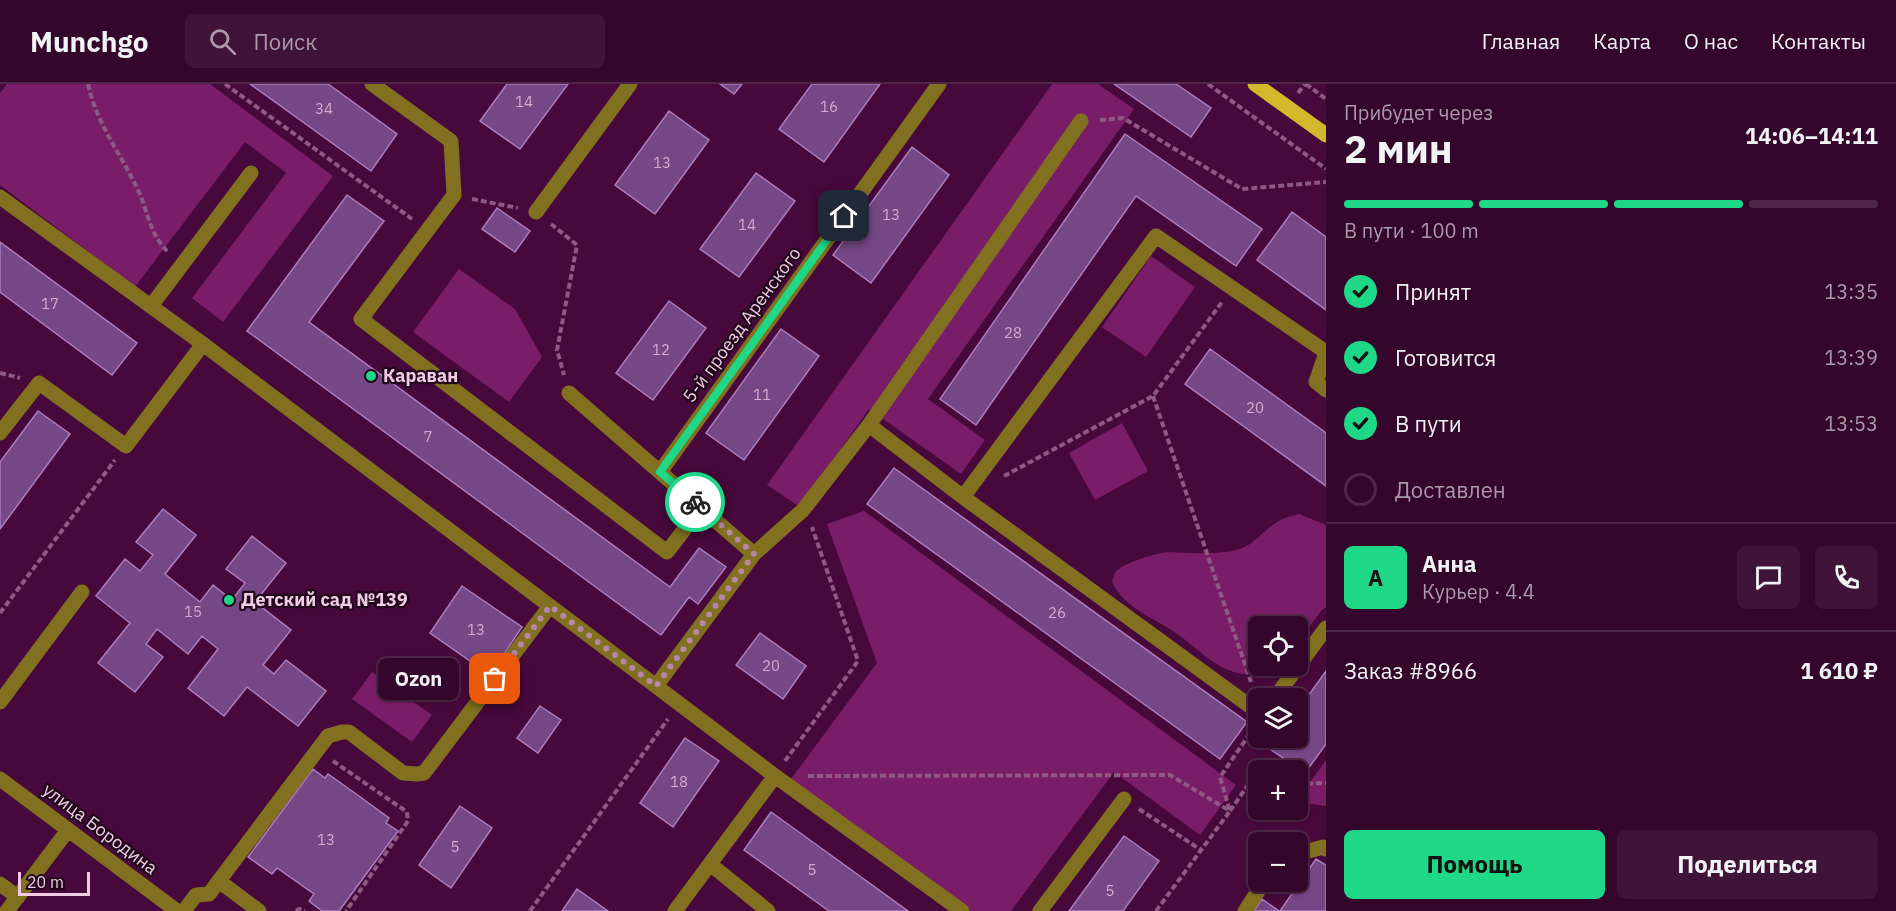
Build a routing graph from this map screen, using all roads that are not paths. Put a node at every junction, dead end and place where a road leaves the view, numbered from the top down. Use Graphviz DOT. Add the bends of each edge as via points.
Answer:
graph roads {
  1 [pos="372,84"];
  2 [pos="630,84"];
  3 [pos="939,84"];
  4 [pos="1255,84"];
  5 [pos="1082,121"];
  6 [pos="1326,135"];
  7 [pos="251,173"];
  8 [pos="0,197"];
  9 [pos="536,212"];
  10 [pos="151,306"];
  11 [pos="203,344"];
  12 [pos="1326,353"];
  13 [pos="1326,390"];
  14 [pos="569,393"];
  15 [pos="868,425"];
  16 [pos="0,433"];
  17 [pos="660,472"];
  18 [pos="963,497"];
  19 [pos="701,508"];
  20 [pos="754,554"];
  21 [pos="82,592"];
  22 [pos="550,606"];
  23 [pos="1326,628"];
  24 [pos="656,686"];
  25 [pos="1282,688"];
  26 [pos="0,702"];
  27 [pos="1248,705"];
  28 [pos="775,776"];
  29 [pos="0,779"];
  30 [pos="1125,799"];
  31 [pos="68,830"];
  32 [pos="1326,849"];
  33 [pos="1308,851"];
  34 [pos="710,864"];
  35 [pos="219,881"];
  36 [pos="0,884"];
  37 [pos="1257,892"];
  38 [pos="18,897"];
  39 [pos="8,911"];
  40 [pos="177,911"];
  41 [pos="184,911"];
  42 [pos="259,911"];
  43 [pos="675,911"];
  44 [pos="768,911"];
  45 [pos="962,911"];
  46 [pos="1040,911"];
  47 [pos="1245,911"];
  1 -- 19 [label="street" via="452,141 454,195 361,319 667,552"];
  2 -- 9 [label="street"];
  3 -- 17 [label="street, 5-й проезд Аренского"];
  4 -- 6 [label="main road"];
  5 -- 15 [label="street"];
  7 -- 10 [label="street"];
  8 -- 10 [label="street"];
  10 -- 11 [label="street"];
  11 -- 16 [label="street" via="126,446 39,383"];
  11 -- 22 [label="street"];
  12 -- 13 [label="street" via="1316,382"];
  12 -- 18 [label="street" via="1156,236"];
  14 -- 17 [label="street"];
  15 -- 18 [label="street"];
  15 -- 20 [label="street" via="803,510"];
  17 -- 19 [label="street"];
  18 -- 27 [label="street"];
  19 -- 20 [label="street"];
  20 -- 24 [label="street"];
  21 -- 26 [label="street"];
  22 -- 24 [label="street"];
  22 -- 35 [label="street" via="424,773 403,773 350,732 328,736"];
  23 -- 25 [label="street"];
  24 -- 28 [label="street"];
  28 -- 34 [label="street"];
  28 -- 45 [label="street"];
  29 -- 31 [label="street, улица Бородина"];
  30 -- 46 [label="street"];
  31 -- 38 [label="street"];
  31 -- 40 [label="street, улица Бородина"];
  32 -- 33 [label="street"];
  34 -- 43 [label="street"];
  34 -- 44 [label="street"];
  35 -- 41 [label="street" via="209,894 196,895"];
  35 -- 42 [label="street"];
  36 -- 38 [label="street"];
  37 -- 47 [label="street"];
  38 -- 39 [label="street"];
}
